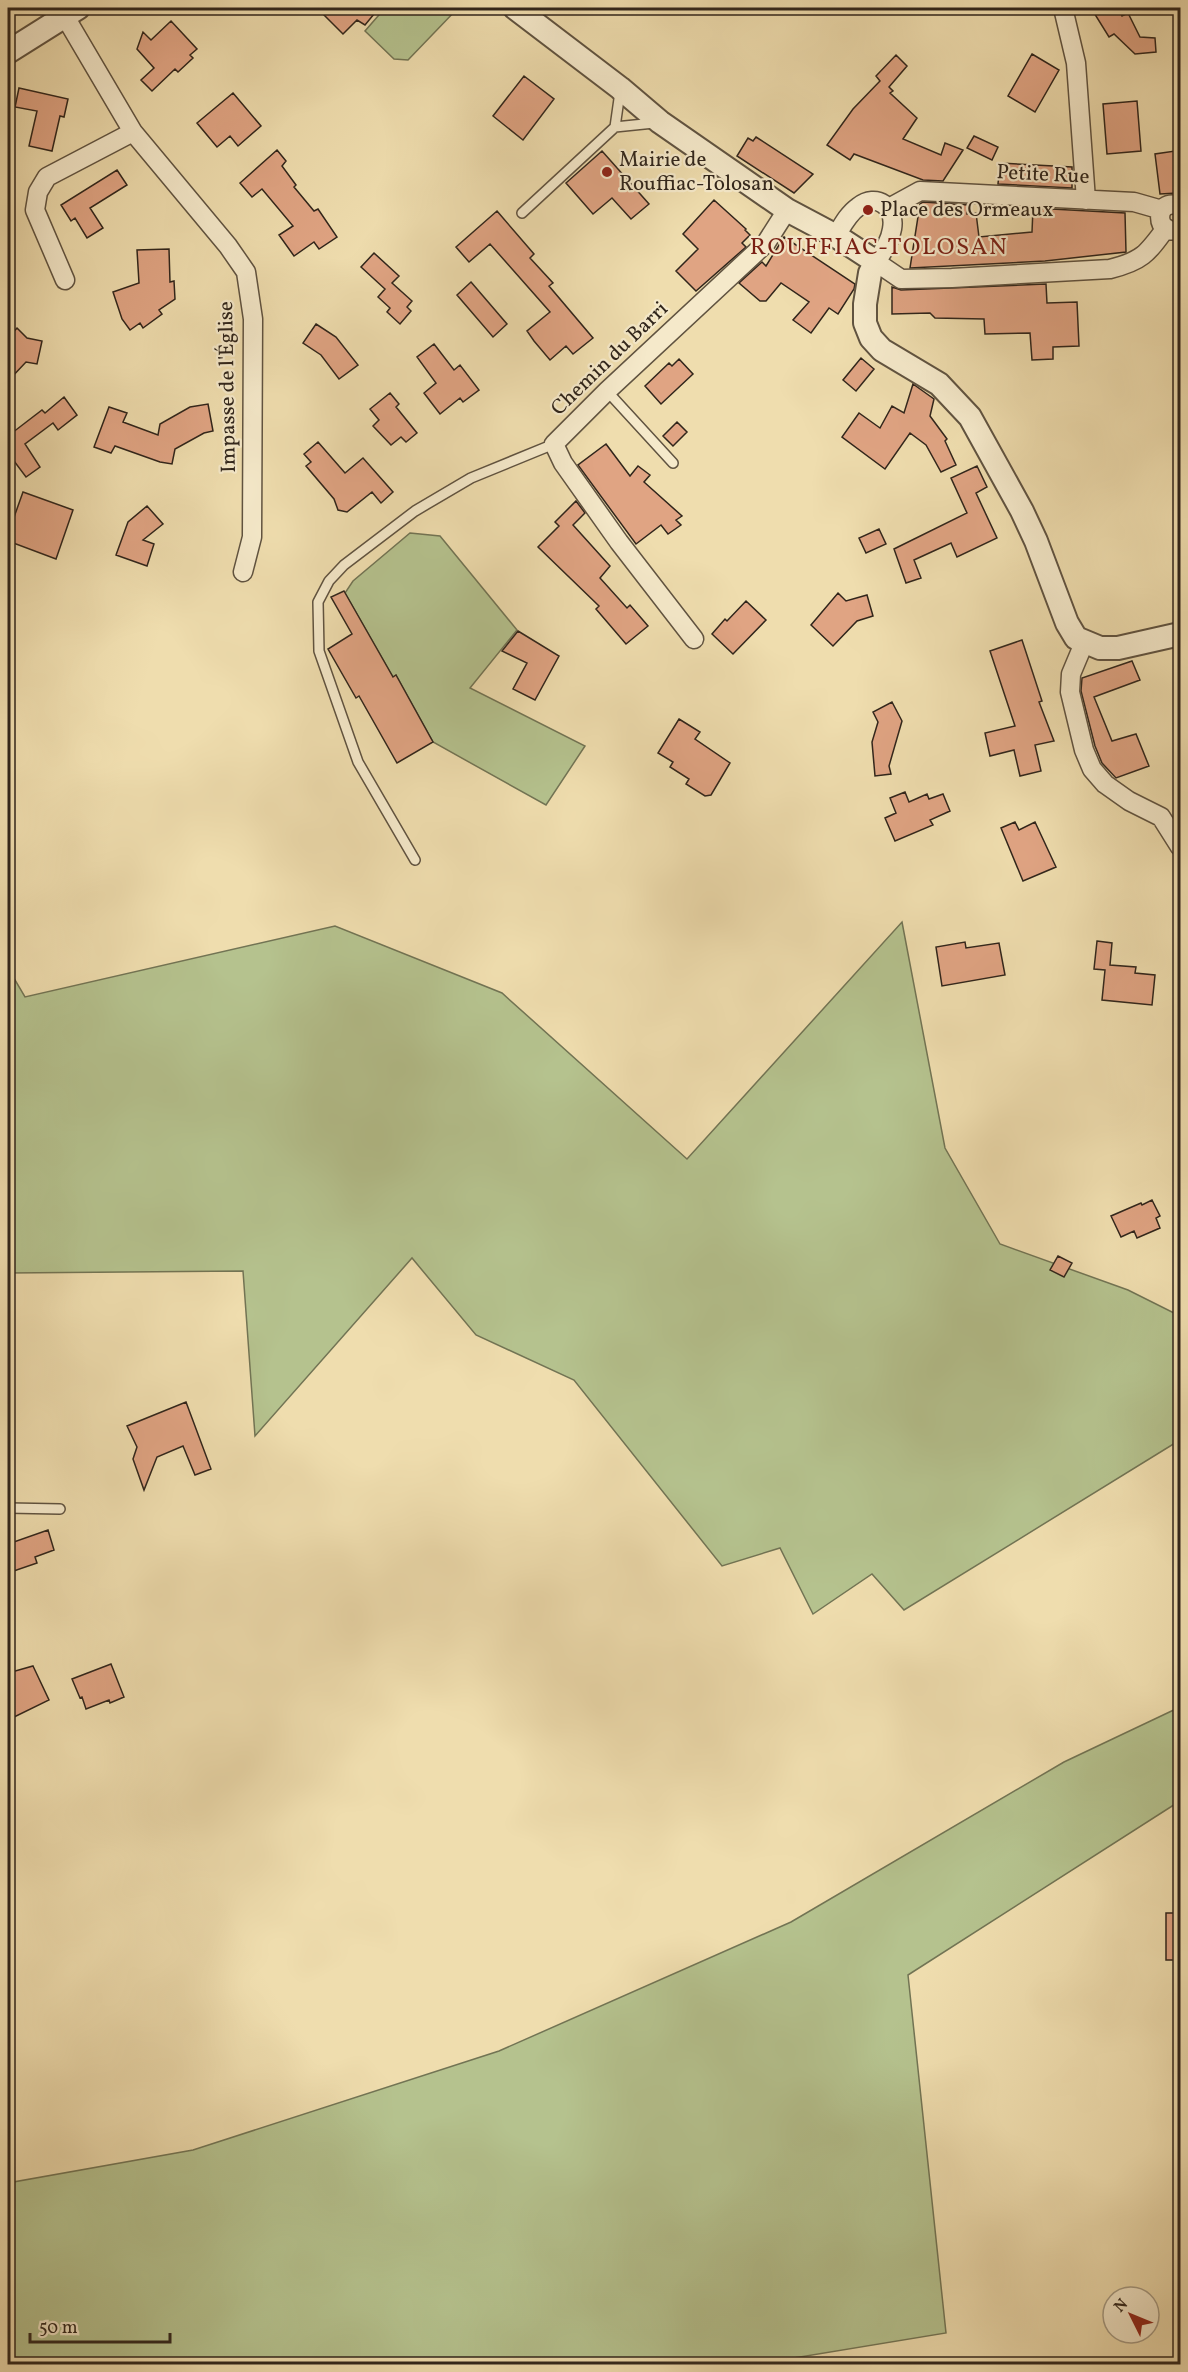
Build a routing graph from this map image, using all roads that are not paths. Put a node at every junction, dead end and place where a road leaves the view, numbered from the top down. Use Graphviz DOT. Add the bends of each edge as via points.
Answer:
graph roads {
  1 [pos="515,8"];
  2 [pos="1063,8"];
  3 [pos="68,10"];
  4 [pos="538,15"];
  5 [pos="8,52"];
  6 [pos="620,88"];
  7 [pos="660,122"];
  8 [pos="615,128"];
  9 [pos="133,132"];
  10 [pos="1086,200"];
  11 [pos="1180,206"];
  12 [pos="889,208"];
  13 [pos="787,210"];
  14 [pos="1162,210"];
  15 [pos="522,213"];
  16 [pos="1173,229"];
  17 [pos="836,236"];
  18 [pos="876,262"];
  19 [pos="65,280"];
  20 [pos="607,391"];
  21 [pos="554,444"];
  22 [pos="673,463"];
  23 [pos="243,572"];
  24 [pos="1180,634"];
  25 [pos="694,639"];
  26 [pos="1084,643"];
  27 [pos="1180,847"];
  28 [pos="415,860"];
  29 [pos="8,1508"];
  30 [pos="60,1509"];
  1 -- 4 [label="street"];
  2 -- 10 [label="street" via="1076,63"];
  3 -- 5 [label="street"];
  3 -- 9 [label="street, Impasse de l'Église"];
  4 -- 6 [label="street"];
  6 -- 7 [label="street"];
  6 -- 8 [label="lane"];
  7 -- 8 [label="lane"];
  7 -- 13 [label="street"];
  8 -- 15 [label="lane"];
  9 -- 19 [label="street" via="47,177 38,192 35,210"];
  9 -- 23 [label="street, Impasse de l'Église" via="246,272 254,320 252,537"];
  10 -- 12 [label="street, Petite Rue" via="920,191"];
  10 -- 14 [label="street, Petite Rue" via="1134,202"];
  11 -- 14 [label="street" via="1171,204"];
  12 -- 17 [label="street" via="880,202 859,206"];
  12 -- 18 [label="street" via="893,215 889,242"];
  13 -- 17 [label="street"];
  13 -- 20 [label="street, Chemin du Barri" via="766,243"];
  14 -- 16 [label="street" via="1160,220"];
  16 -- 18 [label="street" via="1134,263 1110,269 901,279"];
  17 -- 18 [label="street"];
  18 -- 26 [label="street" via="870,273 865,323 872,338 882,350 939,384 970,417 1022,511 1067,623"];
  20 -- 21 [label="street, Chemin du Barri"];
  20 -- 22 [label="lane"];
  21 -- 25 [label="street, Chemin du Barri" via="563,463 619,542"];
  21 -- 28 [label="lane" via="471,478 415,511 344,565 329,581 318,602 319,651 358,762"];
  24 -- 26 [label="street" via="1118,648"];
  26 -- 27 [label="street" via="1071,674 1071,692 1092,769 1129,801 1161,817"];
  29 -- 30 [label="lane"];
}
